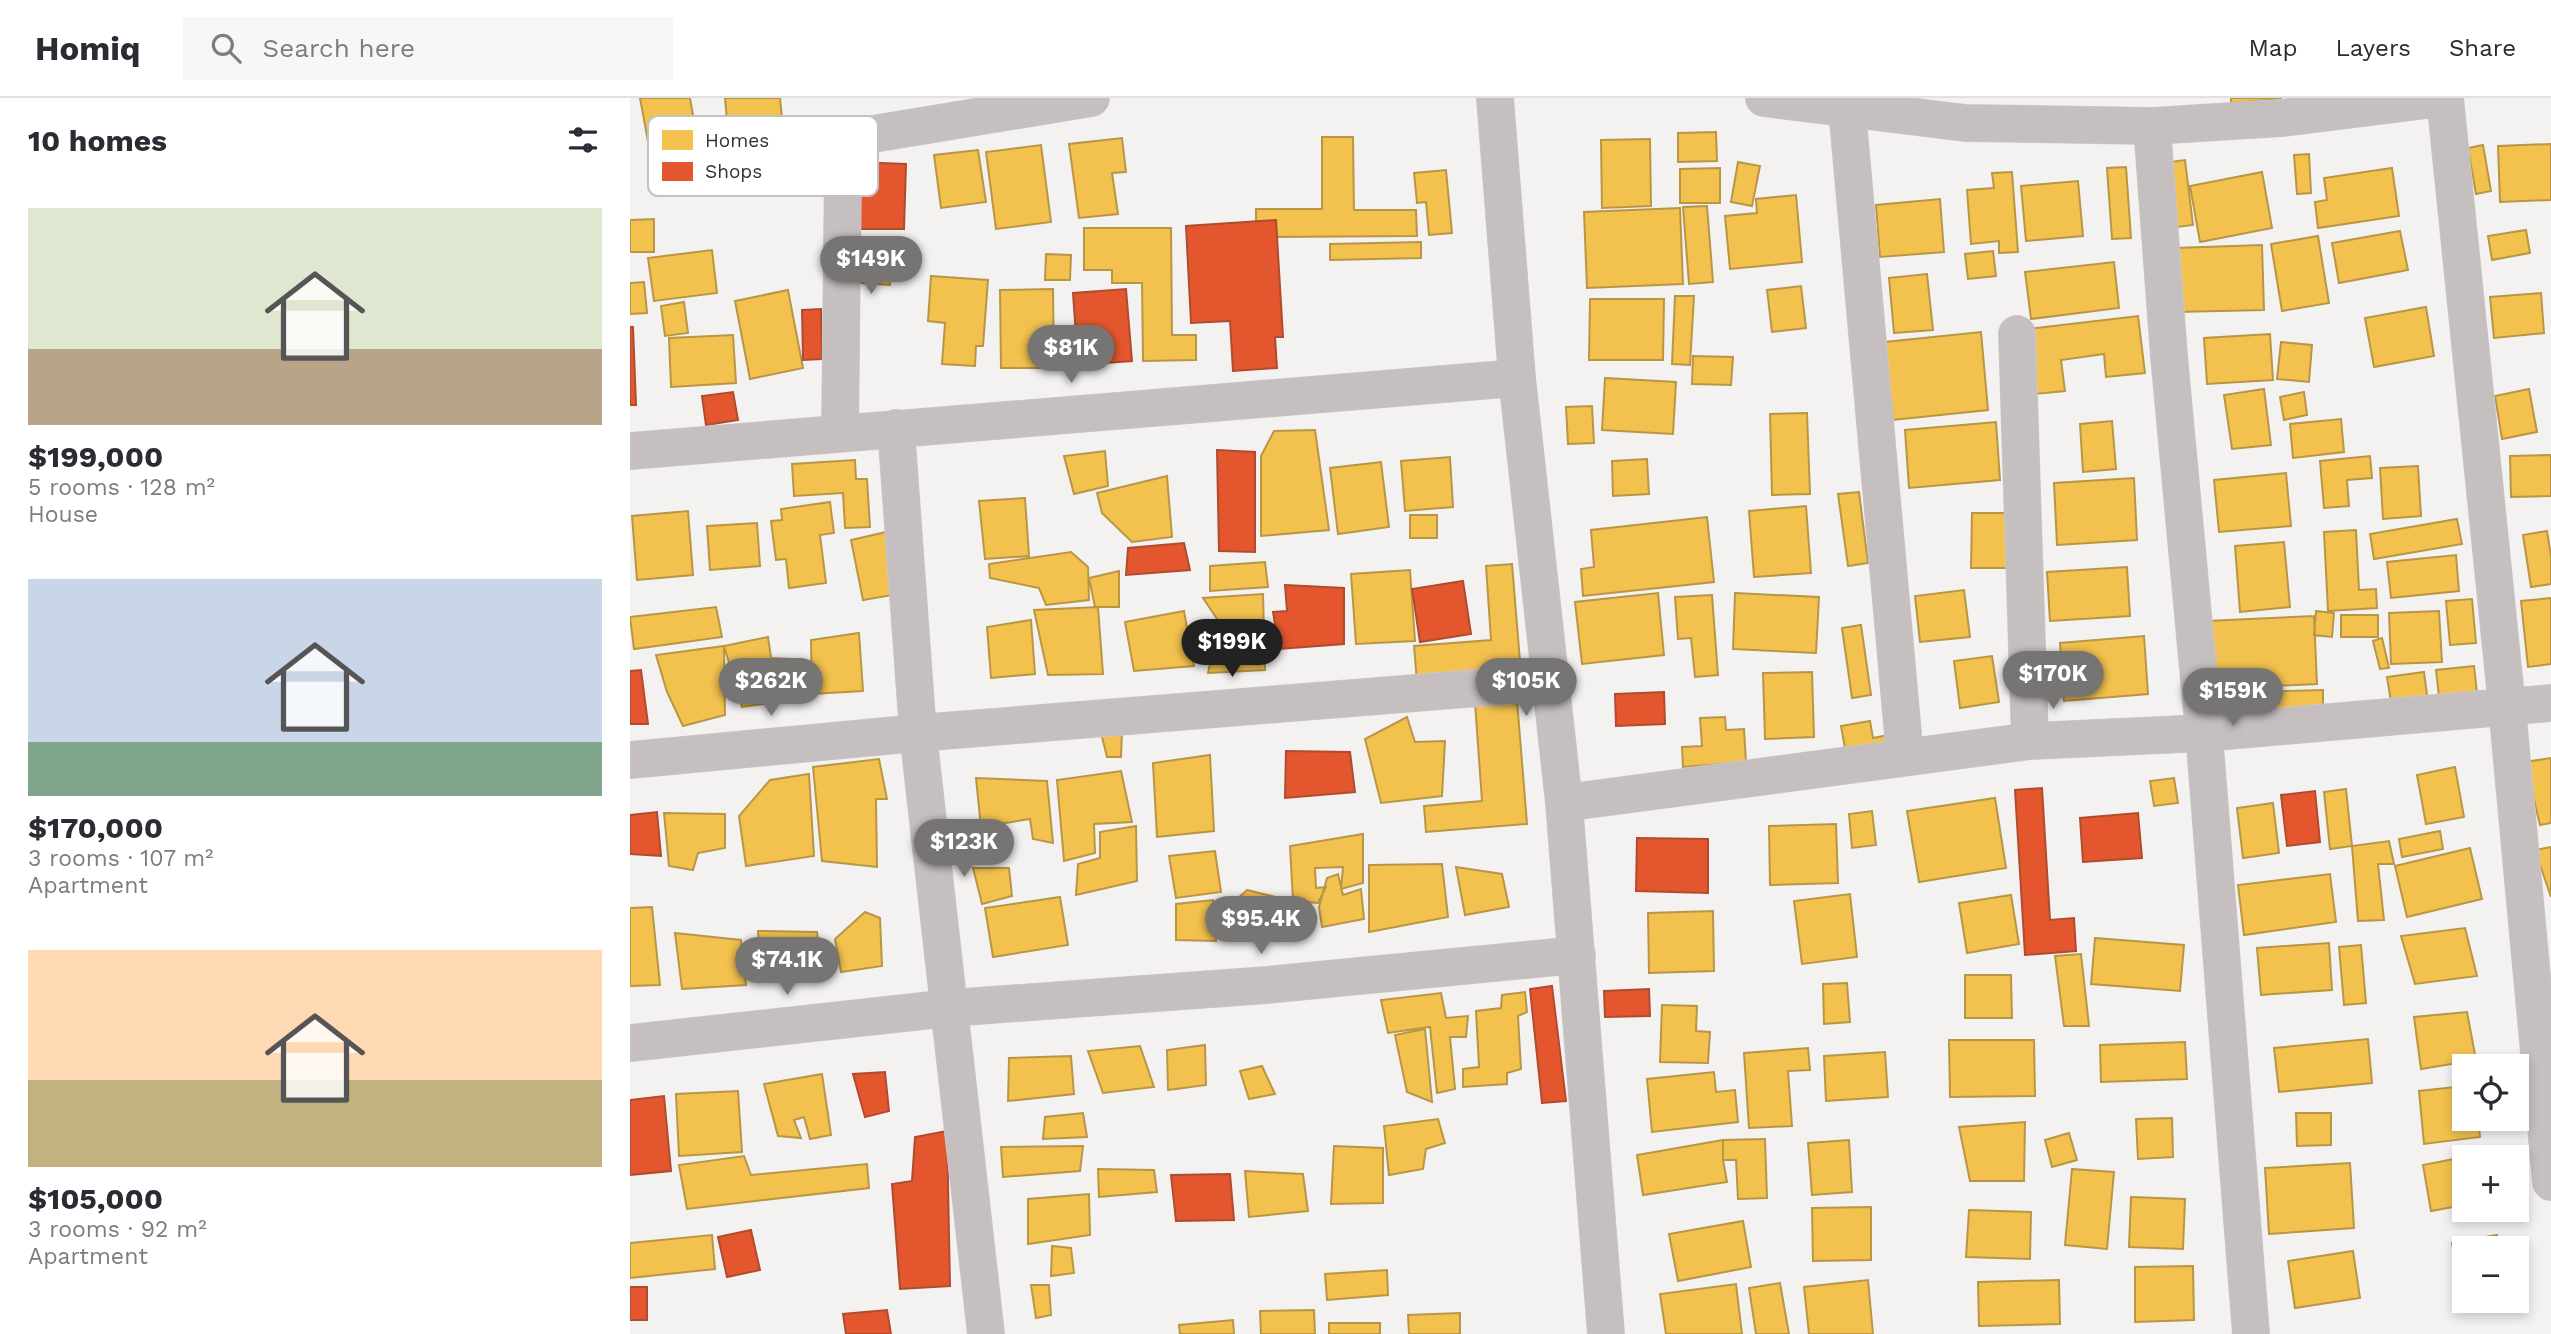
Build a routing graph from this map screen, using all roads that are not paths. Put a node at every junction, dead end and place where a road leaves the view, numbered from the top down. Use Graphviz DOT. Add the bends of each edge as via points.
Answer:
graph roads {
  1 [pos="1091,98"];
  2 [pos="1495,98"];
  3 [pos="1764,98"];
  4 [pos="2444,98"];
  5 [pos="1847,109"];
  6 [pos="2152,126"];
  7 [pos="878,133"];
  8 [pos="843,196"];
  9 [pos="2017,334"];
  10 [pos="1517,378"];
  11 [pos="896,428"];
  12 [pos="840,433"];
  13 [pos="630,451"];
  14 [pos="1552,682"];
  15 [pos="2551,703"];
  16 [pos="2507,706"];
  17 [pos="918,733"];
  18 [pos="2204,733"];
  19 [pos="2031,741"];
  20 [pos="1906,757"];
  21 [pos="630,760"];
  22 [pos="1564,803"];
  23 [pos="1577,955"];
  24 [pos="950,1008"];
  25 [pos="630,1043"];
  26 [pos="2551,1182"];
  27 [pos="986,1334"];
  28 [pos="1606,1334"];
  29 [pos="2251,1334"];
  1 -- 7 [label="street"];
  2 -- 10 [label="street"];
  3 -- 5 [label="street"];
  4 -- 6 [label="street" via="2282,118"];
  4 -- 16 [label="street"];
  5 -- 6 [label="street" via="1965,123"];
  5 -- 20 [label="street"];
  6 -- 18 [label="street"];
  8 -- 12 [label="street"];
  9 -- 19 [label="street"];
  10 -- 11 [label="street"];
  10 -- 14 [label="street"];
  11 -- 12 [label="street"];
  11 -- 17 [label="street"];
  12 -- 13 [label="street"];
  14 -- 17 [label="street"];
  14 -- 22 [label="street"];
  15 -- 16 [label="street"];
  16 -- 18 [label="street"];
  16 -- 26 [label="street"];
  17 -- 21 [label="street"];
  17 -- 24 [label="street"];
  18 -- 19 [label="street"];
  18 -- 29 [label="street"];
  19 -- 20 [label="street"];
  20 -- 22 [label="street"];
  22 -- 23 [label="street"];
  23 -- 24 [label="street" via="1267,985"];
  23 -- 28 [label="street"];
  24 -- 25 [label="street"];
  24 -- 27 [label="street"];
}
